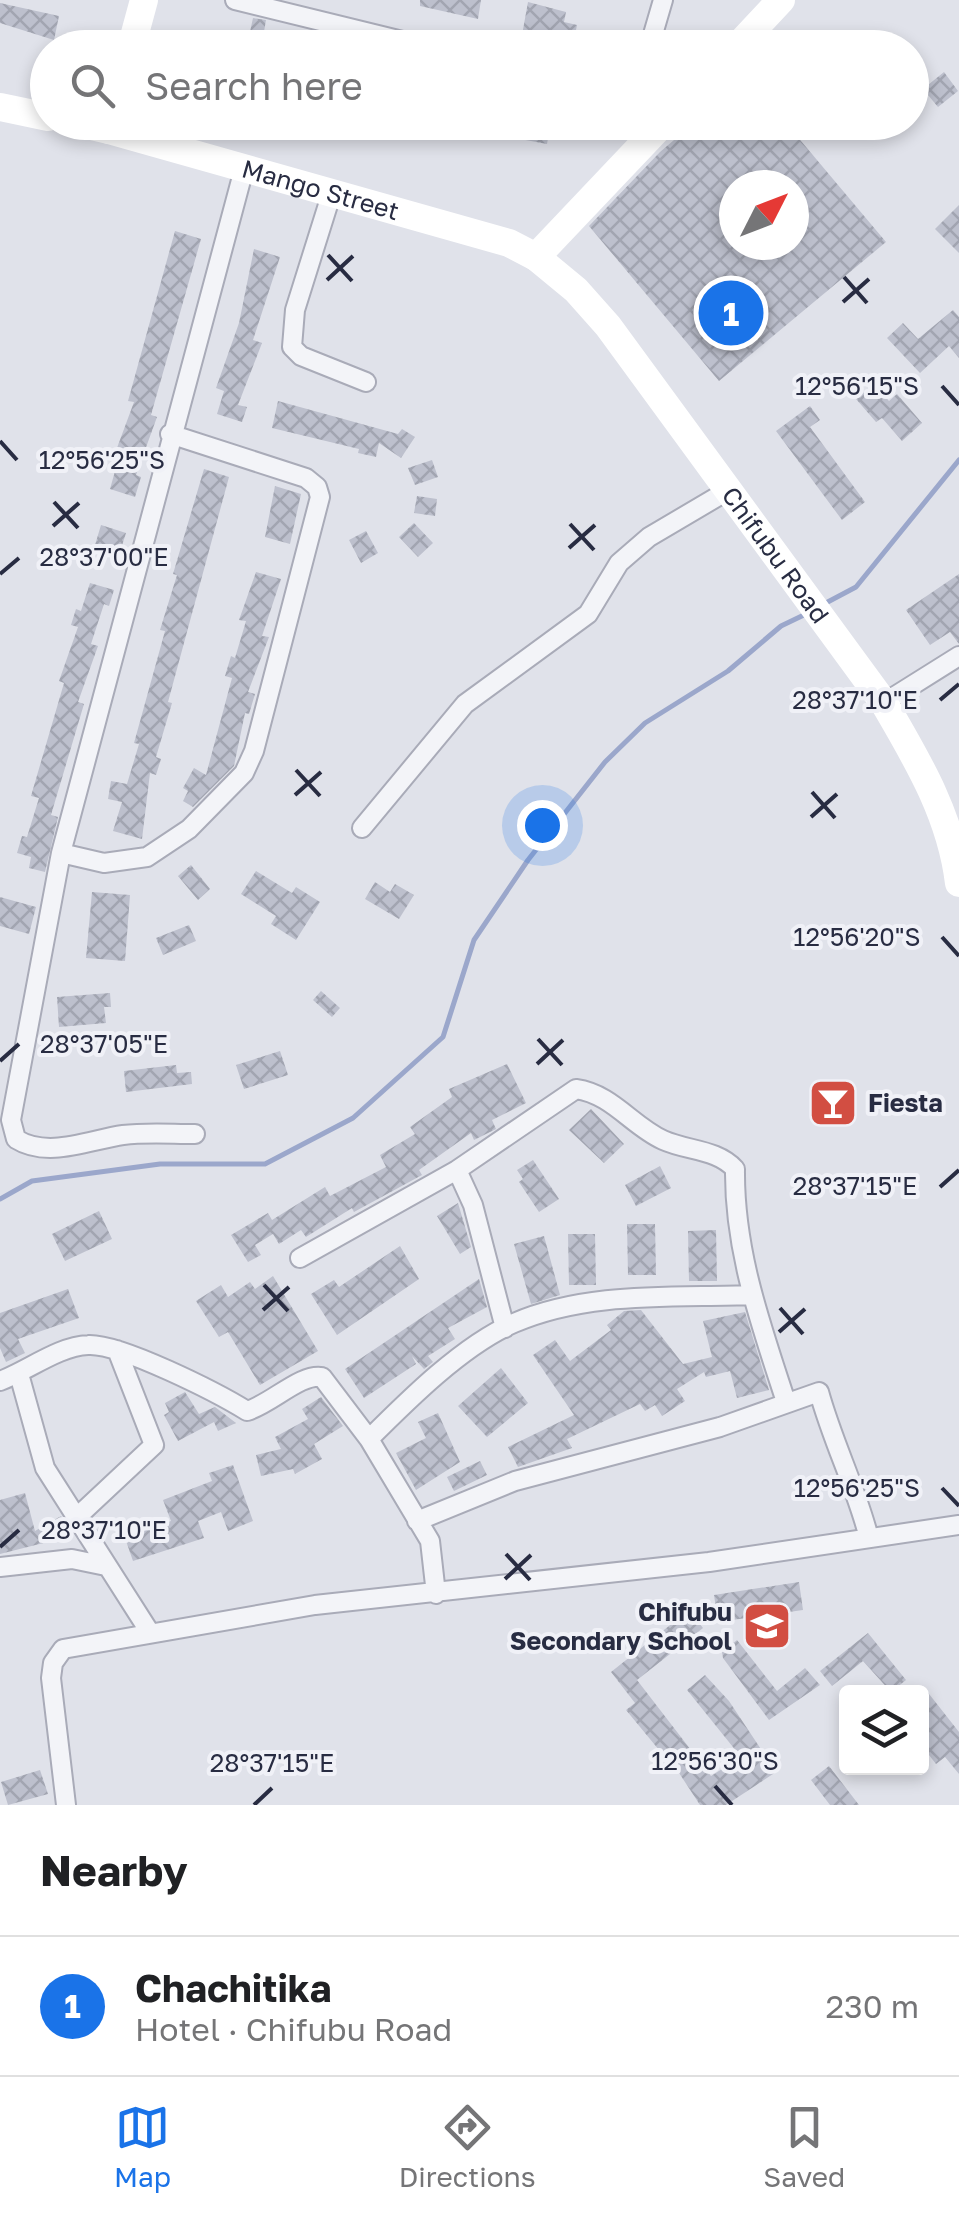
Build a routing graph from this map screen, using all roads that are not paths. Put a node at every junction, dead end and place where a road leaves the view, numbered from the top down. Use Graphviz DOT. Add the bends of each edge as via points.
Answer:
graph roads {
  1 [pos="144,0"];
  2 [pos="235,0"];
  3 [pos="663,0"];
  4 [pos="781,0"];
  5 [pos="136,30"];
  6 [pos="358,30"];
  7 [pos="654,30"];
  8 [pos="753,30"];
  9 [pos="0,107"];
  10 [pos="30,113"];
  11 [pos="153,140"];
  12 [pos="646,140"];
  13 [pos="244,170"];
  14 [pos="332,192"];
  15 [pos="536,257"];
  16 [pos="366,382"];
  17 [pos="170,434"];
  18 [pos="727,492"];
  19 [pos="959,656"];
  20 [pos="884,703"];
  21 [pos="362,828"];
  22 [pos="61,853"];
  23 [pos="959,883"];
  24 [pos="194,1134"];
  25 [pos="457,1170"];
  26 [pos="300,1258"];
  27 [pos="752,1294"];
  28 [pos="505,1328"];
  29 [pos="117,1350"];
  30 [pos="19,1374"];
  31 [pos="0,1381"];
  32 [pos="786,1402"];
  33 [pos="368,1439"];
  34 [pos="76,1518"];
  35 [pos="417,1521"];
  36 [pos="959,1525"];
  37 [pos="869,1538"];
  38 [pos="106,1566"];
  39 [pos="0,1567"];
  40 [pos="436,1594"];
  41 [pos="149,1631"];
  42 [pos="66,1805"];
  1 -- 5 [label="main road"];
  2 -- 6 [label="street"];
  3 -- 7 [label="street"];
  4 -- 8 [label="main road"];
  9 -- 10 [label="main road"];
  11 -- 13 [label="main road, Mango Street"];
  12 -- 15 [label="main road"];
  13 -- 14 [label="main road, Mango Street"];
  13 -- 17 [label="street"];
  14 -- 15 [label="main road, Mango Street" via="480,232"];
  14 -- 16 [label="street" via="295,310 292,347"];
  15 -- 18 [label="main road, Chifubu Road" via="608,326"];
  17 -- 22 [label="street"];
  17 -- 22 [label="street" via="317,487 320,498 300,576 244,772 190,829 146,857 104,862"];
  18 -- 20 [label="main road, Chifubu Road"];
  18 -- 21 [label="street" via="649,537 619,563 588,614 488,683"];
  19 -- 20 [label="street"];
  20 -- 23 [label="main road, Chifubu Road" via="935,798 955,849"];
  22 -- 24 [label="street" via="11,1120 16,1139 50,1147"];
  25 -- 26 [label="street"];
  25 -- 27 [label="street" via="576,1089 596,1092 662,1140 726,1159 735,1169 738,1236"];
  25 -- 28 [label="street" via="473,1205"];
  27 -- 28 [label="street" via="612,1299"];
  27 -- 32 [label="street"];
  28 -- 33 [label="street" via="416,1392"];
  29 -- 30 [label="street" via="86,1344"];
  29 -- 33 [label="street" via="247,1412 271,1404 305,1378 322,1377"];
  29 -- 34 [label="street" via="154,1445"];
  30 -- 31 [label="street"];
  30 -- 34 [label="street" via="45,1468"];
  32 -- 35 [label="street" via="515,1481"];
  32 -- 37 [label="street" via="818,1392"];
  33 -- 35 [label="street"];
  34 -- 38 [label="street"];
  35 -- 40 [label="street" via="430,1541"];
  36 -- 37 [label="street"];
  37 -- 40 [label="street"];
  38 -- 39 [label="street" via="72,1559"];
  38 -- 41 [label="street"];
  40 -- 41 [label="street"];
  41 -- 42 [label="street" via="56,1655 51,1678"];
}
